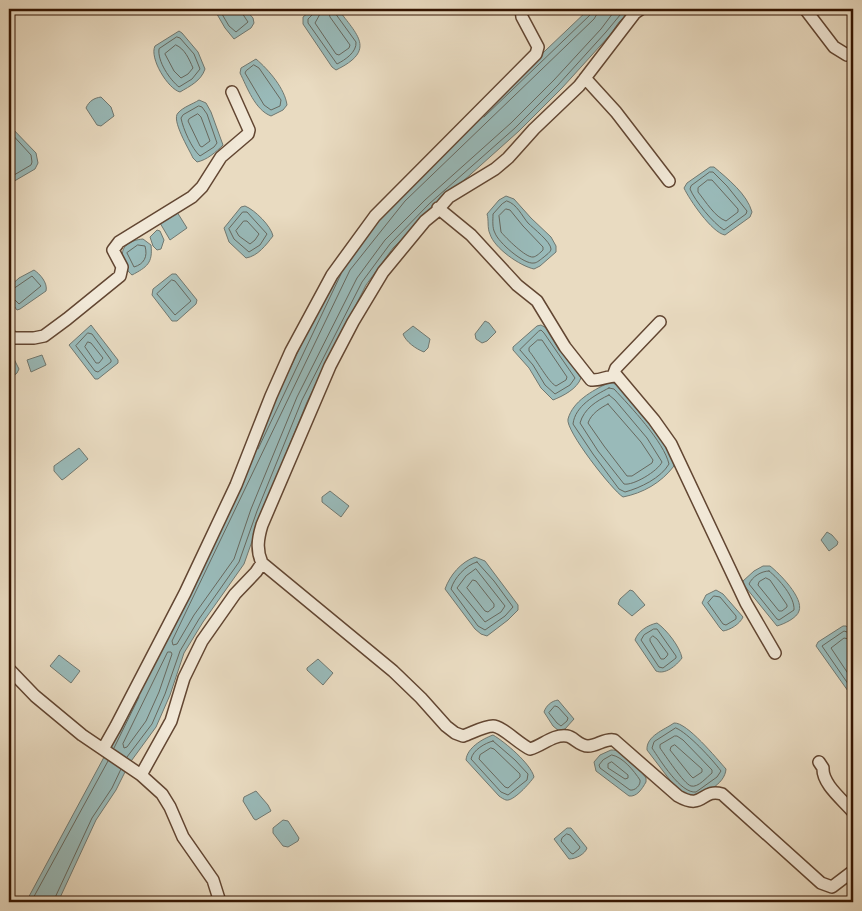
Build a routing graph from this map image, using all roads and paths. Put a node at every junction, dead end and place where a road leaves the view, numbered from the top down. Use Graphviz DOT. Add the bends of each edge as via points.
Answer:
graph roads {
  1 [pos="521,9"];
  2 [pos="641,9"];
  3 [pos="804,9"];
  4 [pos="853,52"];
  5 [pos="586,78"];
  6 [pos="232,92"];
  7 [pos="669,181"];
  8 [pos="438,208"];
  9 [pos="660,322"];
  10 [pos="9,336"];
  11 [pos="613,376"];
  12 [pos="262,563"];
  13 [pos="775,653"];
  14 [pos="9,669"];
  15 [pos="104,750"];
  16 [pos="819,762"];
  17 [pos="138,773"];
  18 [pos="853,812"];
  19 [pos="853,871"];
  20 [pos="220,902"];
  1 -- 15 [label="street" via="538,47 536,54 375,216 332,275 291,351 236,485 185,593"];
  2 -- 5 [label="street"];
  3 -- 4 [label="street" via="834,47 847,55"];
  5 -- 7 [label="street"];
  5 -- 8 [label="street" via="508,158 449,197"];
  6 -- 10 [label="street" via="248,134 221,156 202,187 192,197 120,242 113,250 122,267 120,276 67,320 44,336"];
  8 -- 11 [label="street" via="471,235 537,302 565,347 591,380"];
  8 -- 12 [label="street" via="383,272 348,331 262,525 258,537"];
  9 -- 11 [label="street" via="616,368"];
  11 -- 13 [label="street" via="617,376 671,444 746,603"];
  12 -- 17 [label="street" via="202,641 184,678 171,721"];
  12 -- 19 [label="street" via="393,671 455,733 463,736 491,725 500,726 530,749 560,736 569,736 586,746 614,740 688,802 716,792 722,794 821,883 832,887"];
  14 -- 15 [label="street" via="35,696"];
  15 -- 17 [label="street"];
  16 -- 18 [label="street" via="827,782"];
  17 -- 20 [label="street" via="166,800 183,837 213,880"];
}
